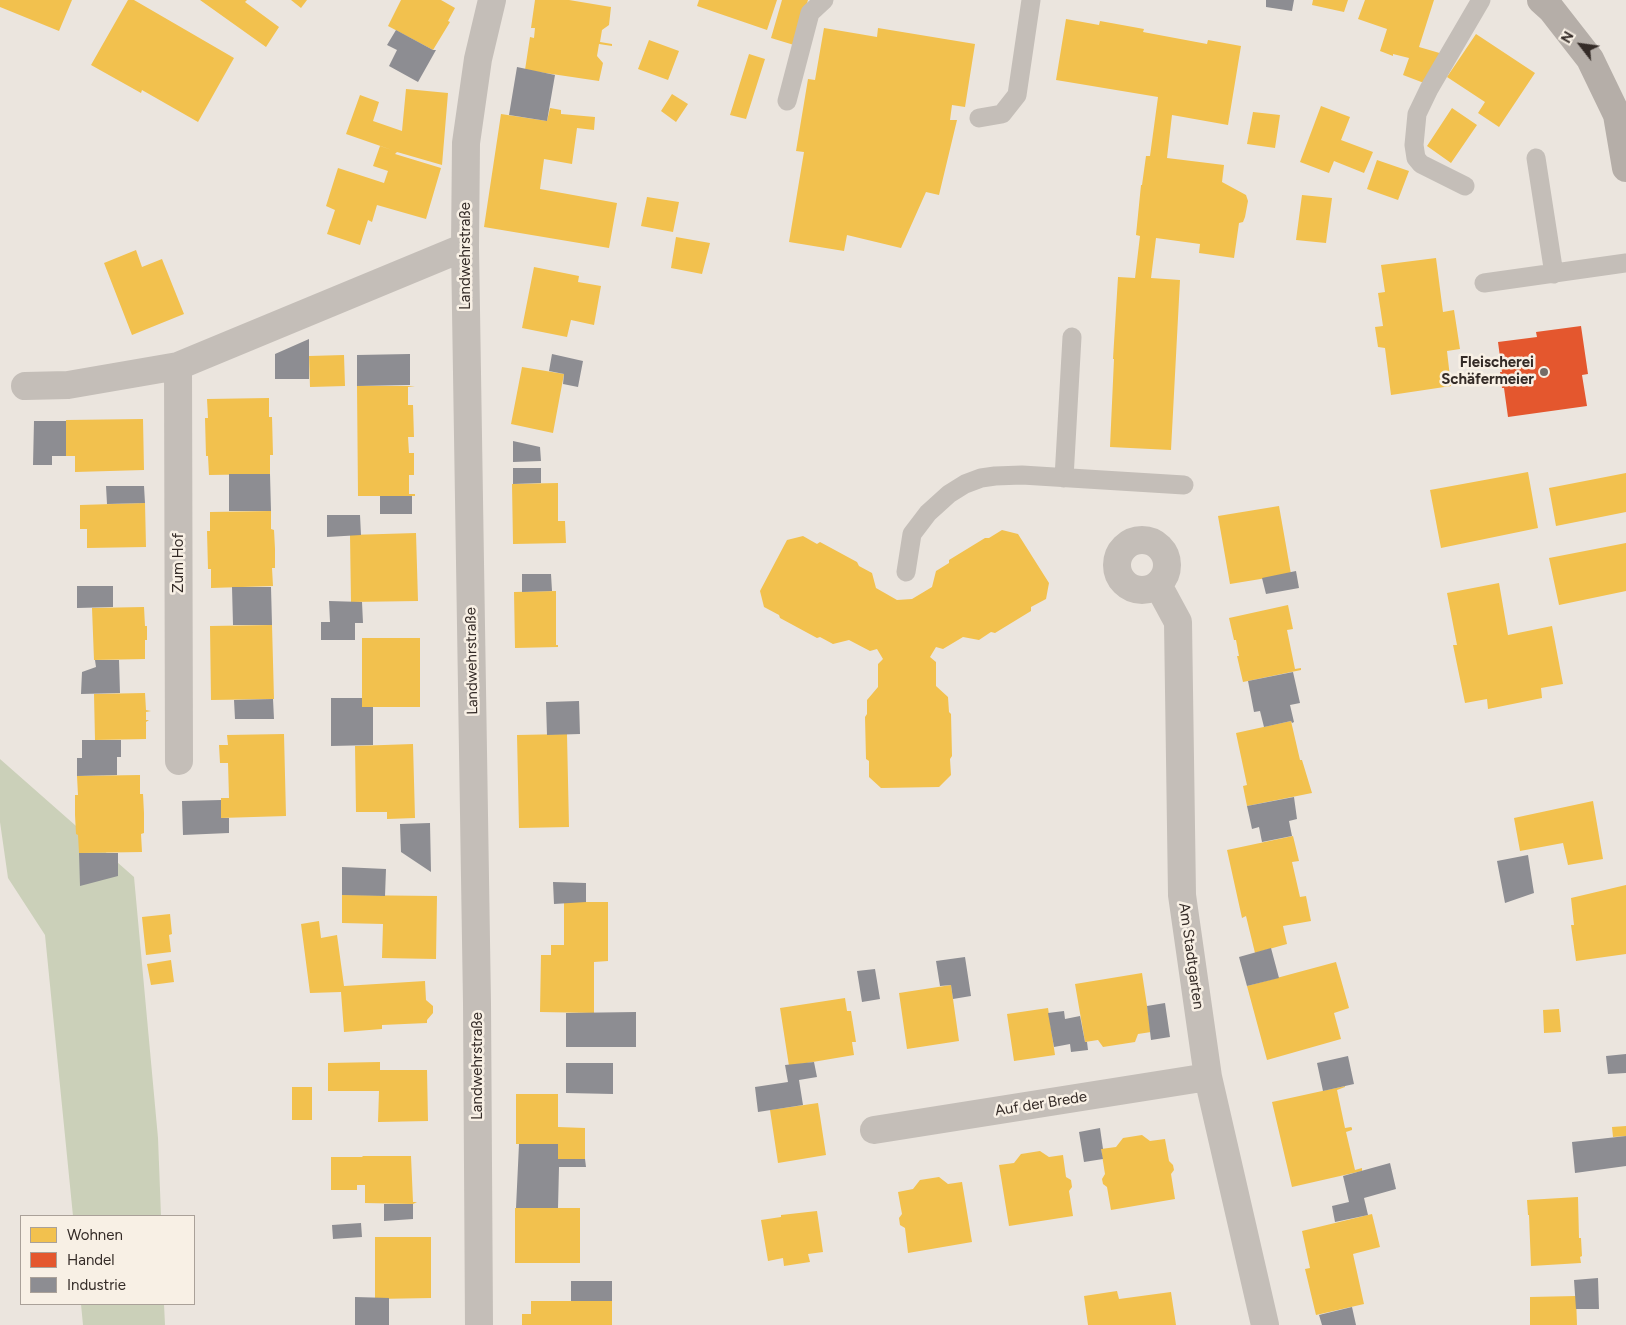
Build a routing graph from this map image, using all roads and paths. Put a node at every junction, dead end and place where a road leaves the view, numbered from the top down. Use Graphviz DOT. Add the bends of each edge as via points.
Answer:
graph roads {
  1 [pos="492,0"];
  2 [pos="824,0"];
  3 [pos="1031,0"];
  4 [pos="1481,0"];
  5 [pos="1541,0"];
  6 [pos="787,101"];
  7 [pos="1622,114"];
  8 [pos="979,118"];
  9 [pos="1536,158"];
  10 [pos="1626,168"];
  11 [pos="1465,186"];
  12 [pos="465,247"];
  13 [pos="1626,263"];
  14 [pos="1554,274"];
  15 [pos="1484,283"];
  16 [pos="1072,337"];
  17 [pos="178,366"];
  18 [pos="25,386"];
  19 [pos="1064,478"];
  20 [pos="1184,484"];
  21 [pos="906,572"];
  22 [pos="1158,585"];
  23 [pos="179,761"];
  24 [pos="1208,1077"];
  25 [pos="874,1130"];
  26 [pos="479,1325"];
  27 [pos="1265,1325"];
  1 -- 12 [label="street, Landwehrstraße" via="478,59 466,143"];
  2 -- 6 [label="lane" via="810,13"];
  3 -- 8 [label="lane" via="1017,95 1002,114"];
  4 -- 11 [label="lane" via="1428,89 1417,114 1414,145 1416,158 1422,164"];
  5 -- 7 [label="main road" via="1590,59"];
  7 -- 10 [label="main road"];
  9 -- 14 [label="lane"];
  12 -- 17 [label="street"];
  12 -- 26 [label="street, Landwehrstraße"];
  13 -- 14 [label="lane"];
  14 -- 15 [label="lane"];
  16 -- 19 [label="lane"];
  17 -- 18 [label="street" via="68,385"];
  17 -- 23 [label="street, Zum Hof"];
  19 -- 20 [label="lane"];
  19 -- 21 [label="lane" via="995,476 965,484 928,512 912,534"];
  22 -- 24 [label="street, Am Stadtgarten" via="1178,622 1182,895"];
  24 -- 25 [label="street, Auf der Brede"];
  24 -- 27 [label="street, Am Stadtgarten"];
}
